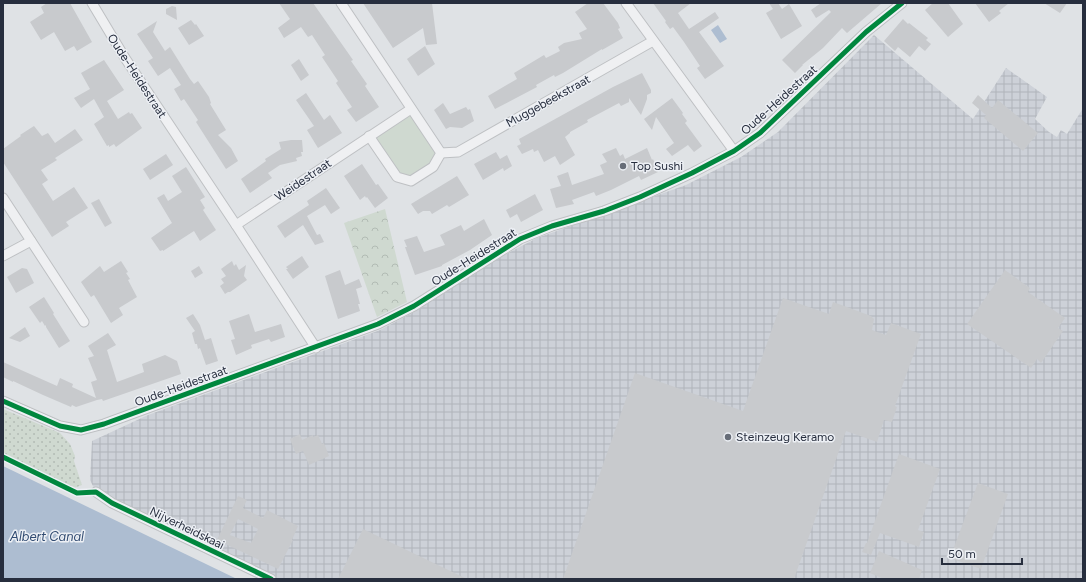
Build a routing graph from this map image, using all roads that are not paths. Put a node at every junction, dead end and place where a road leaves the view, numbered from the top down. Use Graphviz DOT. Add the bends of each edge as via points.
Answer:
graph roads {
  1 [pos="92,3"];
  2 [pos="341,3"];
  3 [pos="626,3"];
  4 [pos="902,3"];
  5 [pos="653,42"];
  6 [pos="411,108"];
  7 [pos="369,136"];
  8 [pos="734,151"];
  9 [pos="441,153"];
  10 [pos="3,198"];
  11 [pos="236,225"];
  12 [pos="31,240"];
  13 [pos="3,256"];
  14 [pos="84,322"];
  15 [pos="316,348"];
  16 [pos="3,401"];
  17 [pos="96,492"];
  18 [pos="271,579"];
  1 -- 11 [label="street, Oude-Heidestraat" via="125,58"];
  2 -- 6 [label="street"];
  3 -- 5 [label="street"];
  4 -- 8 [label="street, Oude-Heidestraat" via="866,32 760,133"];
  5 -- 8 [label="street"];
  5 -- 9 [label="street, Muggebeekstraat" via="458,152"];
  6 -- 7 [label="street, Weidestraat"];
  6 -- 9 [label="street"];
  7 -- 9 [label="street" via="397,177 411,181 433,167"];
  7 -- 11 [label="street, Weidestraat"];
  8 -- 15 [label="street, Oude-Heidestraat" via="640,197 520,239 414,306 378,324"];
  10 -- 12 [label="street"];
  11 -- 15 [label="street, Oude-Heidestraat"];
  12 -- 13 [label="street"];
  12 -- 14 [label="street"];
  15 -- 16 [label="street, Oude-Heidestraat" via="81,430 60,426"];
  17 -- 18 [label="street, Nijverheidskaai" via="112,503"];
}
